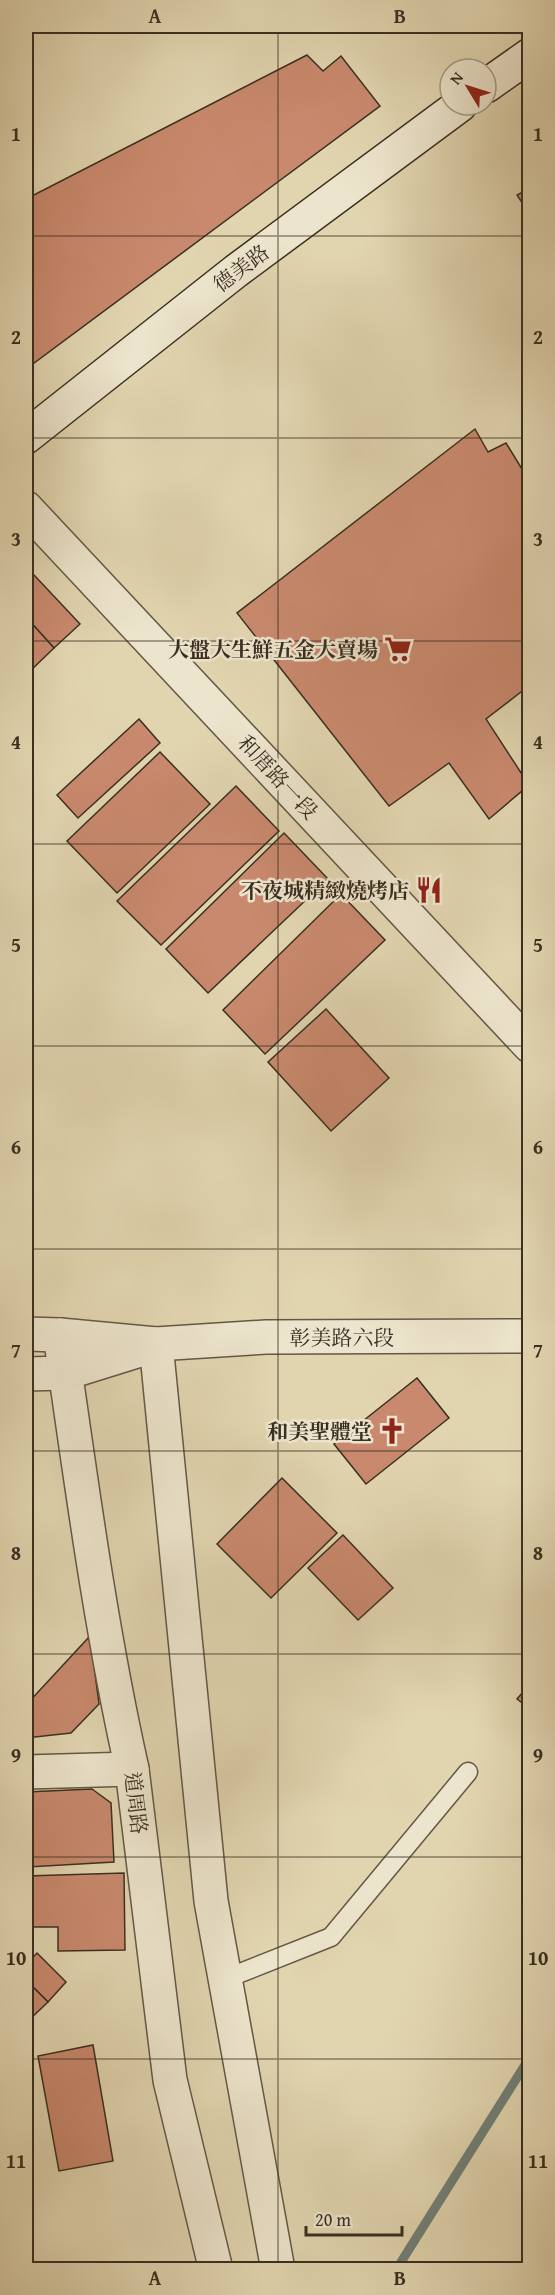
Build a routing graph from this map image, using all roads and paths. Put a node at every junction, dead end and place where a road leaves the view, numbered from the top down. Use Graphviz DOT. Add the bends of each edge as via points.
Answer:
graph roads {
  1 [pos="530,55"];
  2 [pos="498,78"];
  3 [pos="444,117"];
  4 [pos="26,437"];
  5 [pos="26,508"];
  6 [pos="530,1046"];
  7 [pos="26,1334"];
  8 [pos="60,1335"];
  9 [pos="530,1336"];
  10 [pos="156,1344"];
  11 [pos="66,1373"];
  12 [pos="26,1374"];
  13 [pos="132,1769"];
  14 [pos="26,1772"];
  15 [pos="468,1772"];
  16 [pos="225,1979"];
  17 [pos="216,2270"];
  18 [pos="278,2270"];
  1 -- 2 [label="street"];
  3 -- 4 [label="street, 德美路" via="236,271"];
  5 -- 6 [label="street, 和厝路一段"];
  7 -- 8 [label="street, 彰美路六段"];
  8 -- 10 [label="street, 彰美路六段"];
  8 -- 11 [label="street, 道周路"];
  9 -- 10 [label="street, 彰美路六段" via="266,1337"];
  10 -- 11 [label="street, 彰美路六段"];
  10 -- 16 [label="street" via="211,1901"];
  11 -- 12 [label="street, 彰美路六段"];
  11 -- 13 [label="street, 道周路"];
  13 -- 14 [label="street"];
  13 -- 17 [label="street, 道周路" via="170,2080"];
  15 -- 16 [label="lane" via="331,1937"];
  16 -- 18 [label="street"];
}
